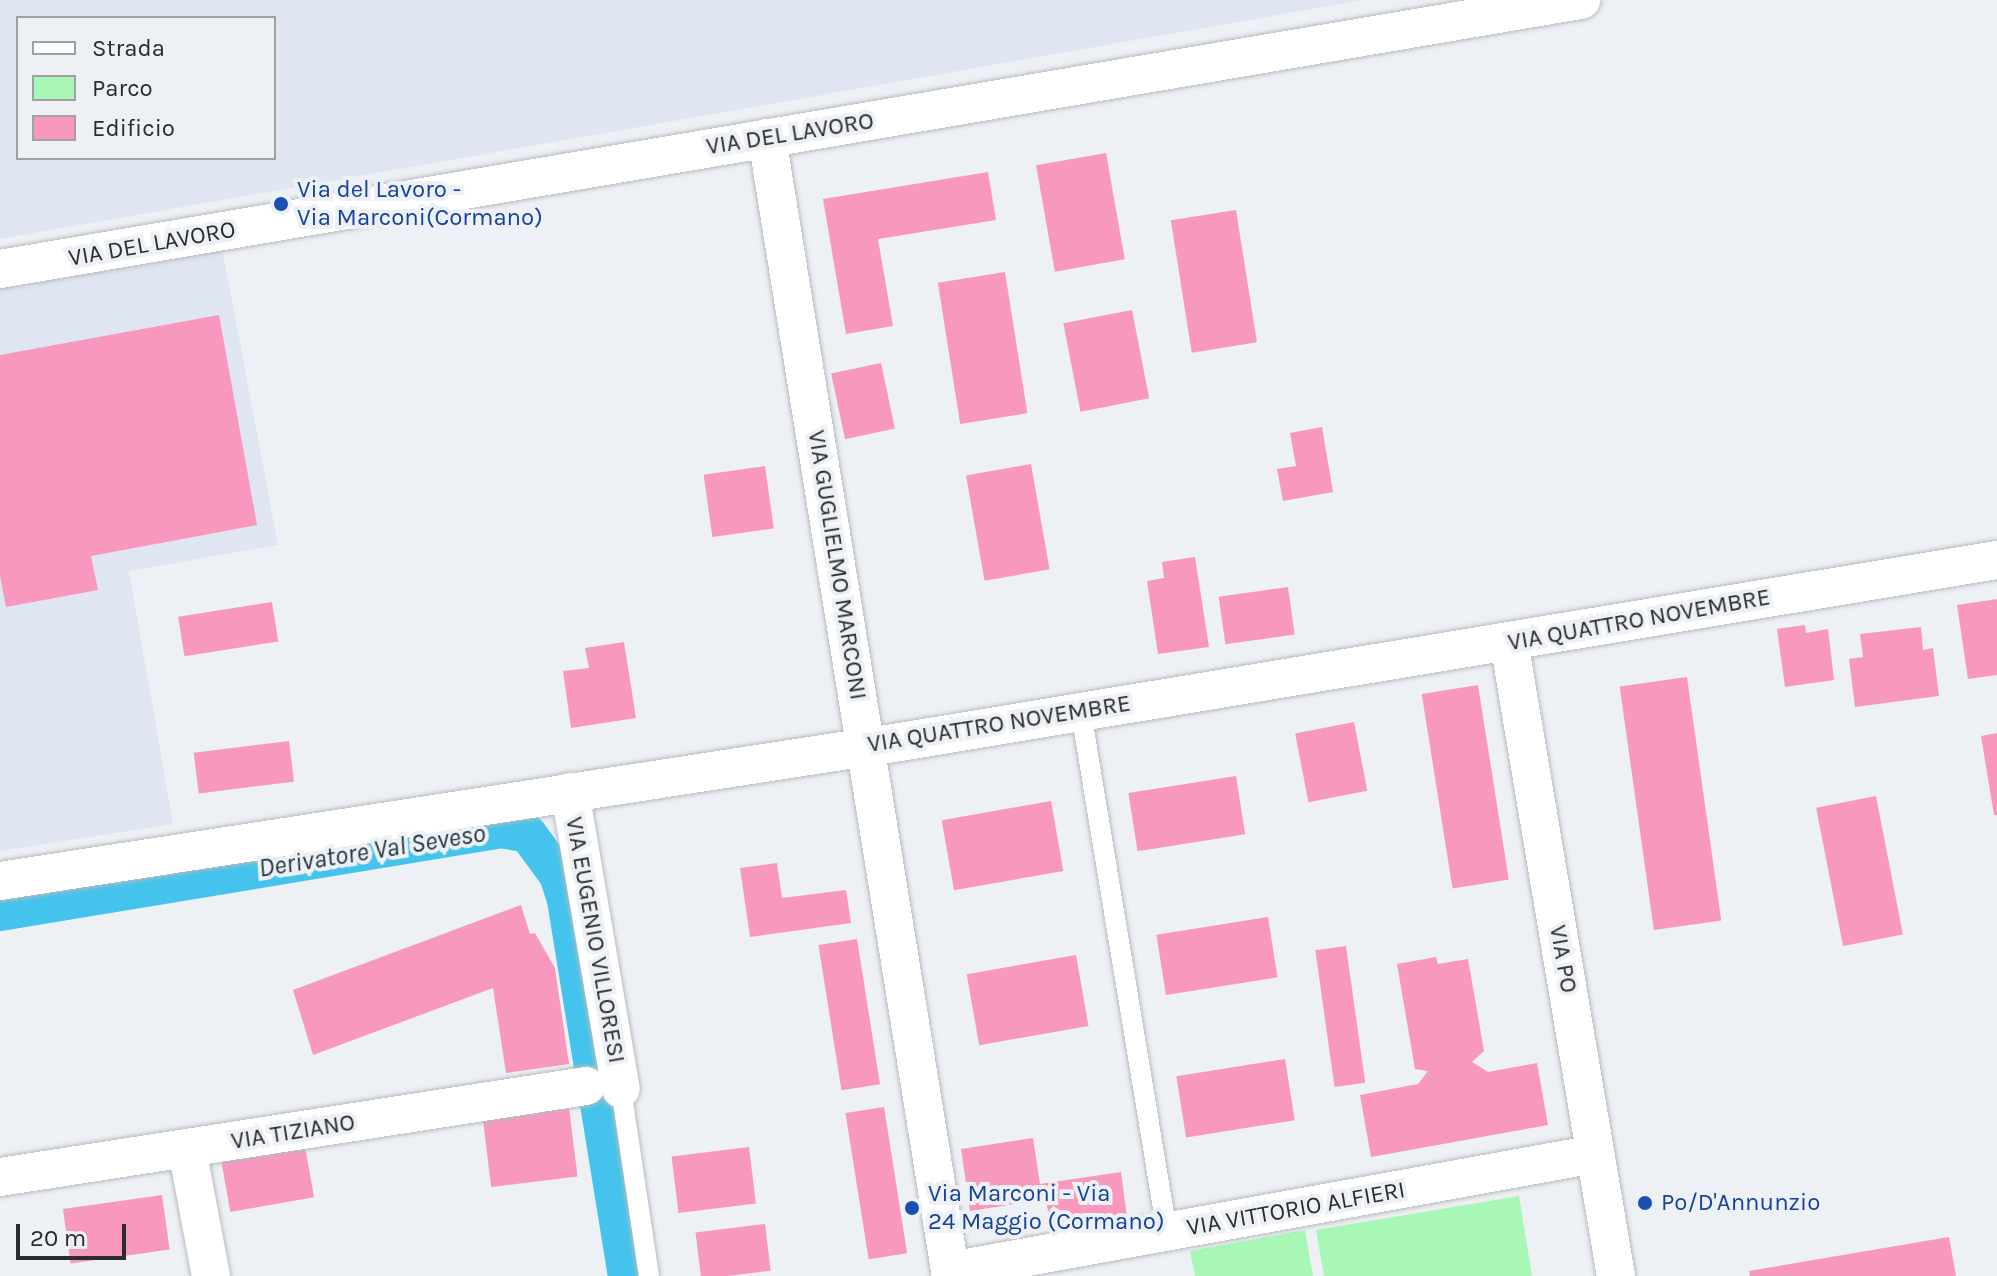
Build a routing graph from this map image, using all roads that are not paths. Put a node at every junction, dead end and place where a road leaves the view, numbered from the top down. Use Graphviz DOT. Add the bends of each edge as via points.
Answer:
graph roads {
  1 [pos="1581,0"];
  2 [pos="767,138"];
  3 [pos="0,269"];
  4 [pos="1997,560"];
  5 [pos="1509,642"];
  6 [pos="1081,712"];
  7 [pos="866,745"];
  8 [pos="570,792"];
  9 [pos="0,881"];
  10 [pos="603,1087"];
  11 [pos="187,1149"];
  12 [pos="1595,1154"];
  13 [pos="0,1177"];
  14 [pos="1167,1232"];
  15 [pos="950,1274"];
  16 [pos="211,1276"];
  17 [pos="649,1276"];
  18 [pos="1616,1276"];
  1 -- 2 [label="street, VIA DEL LAVORO"];
  2 -- 3 [label="street, VIA DEL LAVORO"];
  2 -- 7 [label="street, VIA GUGLIELMO MARCONI"];
  4 -- 5 [label="street, VIA QUATTRO NOVEMBRE"];
  5 -- 6 [label="street, VIA QUATTRO NOVEMBRE"];
  5 -- 12 [label="street, VIA PO"];
  6 -- 7 [label="street, VIA QUATTRO NOVEMBRE"];
  6 -- 14 [label="lane"];
  7 -- 8 [label="street, VIA QUATTRO NOVEMBRE"];
  7 -- 15 [label="street, VIA GUGLIELMO MARCONI"];
  8 -- 9 [label="street, VIA QUATTRO NOVEMBRE"];
  8 -- 10 [label="street, VIA EUGENIO VILLORESI"];
  10 -- 11 [label="street, VIA TIZIANO"];
  10 -- 17 [label="lane"];
  11 -- 13 [label="street, VIA TIZIANO"];
  11 -- 16 [label="street"];
  12 -- 14 [label="street, VIA VITTORIO ALFIERI"];
  12 -- 18 [label="street, VIA PO"];
  14 -- 15 [label="street, VIA VITTORIO ALFIERI"];
}
